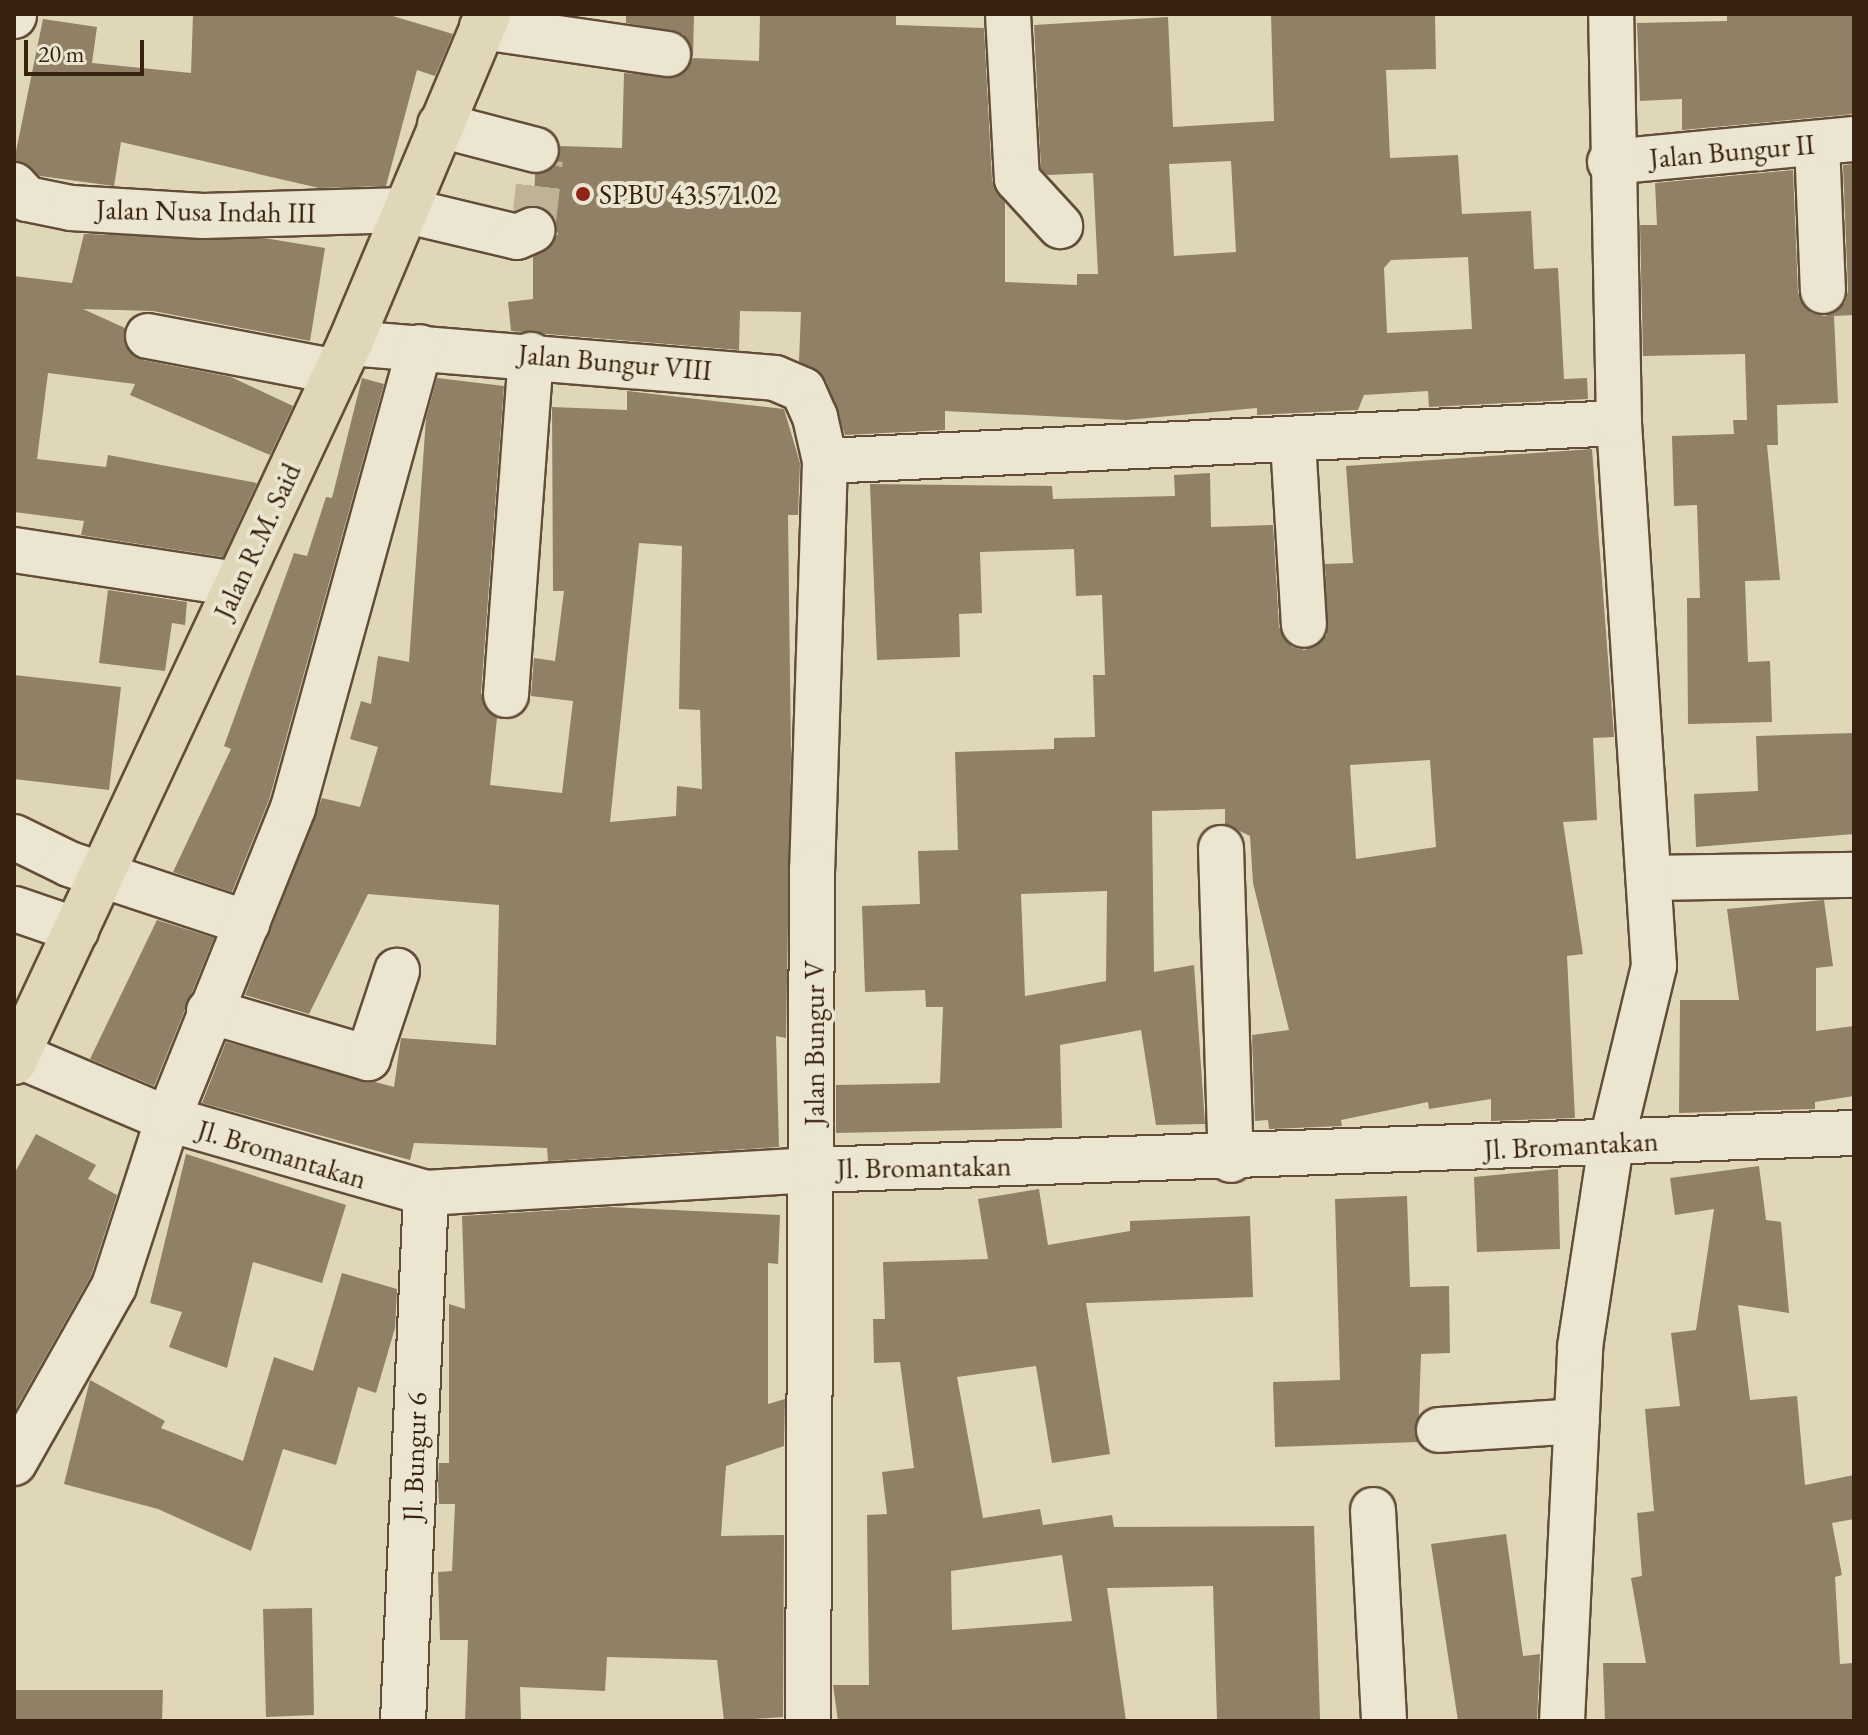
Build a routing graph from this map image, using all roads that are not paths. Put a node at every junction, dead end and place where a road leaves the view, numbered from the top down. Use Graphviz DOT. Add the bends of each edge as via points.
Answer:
graph roads {
  1 [pos="1008,14"];
  2 [pos="1611,14"];
  3 [pos="485,20"];
  4 [pos="668,54"];
  5 [pos="440,125"];
  6 [pos="1836,141"];
  7 [pos="536,150"];
  8 [pos="1610,162"];
  9 [pos="14,185"];
  10 [pos="404,210"];
  11 [pos="1060,226"];
  12 [pos="533,230"];
  13 [pos="1823,291"];
  14 [pos="148,336"];
  15 [pos="420,347"];
  16 [pos="531,355"];
  17 [pos="343,358"];
  18 [pos="1619,423"];
  19 [pos="1293,441"];
  20 [pos="825,461"];
  21 [pos="14,550"];
  22 [pos="237,584"];
  23 [pos="1304,625"];
  24 [pos="506,695"];
  25 [pos="26,844"];
  26 [pos="1221,848"];
  27 [pos="103,874"];
  28 [pos="1854,875"];
  29 [pos="1653,878"];
  30 [pos="15,910"];
  31 [pos="247,923"];
  32 [pos="76,930"];
  33 [pos="397,971"];
  34 [pos="209,1011"];
  35 [pos="18,1047"];
  36 [pos="168,1119"];
  37 [pos="1854,1133"];
  38 [pos="1611,1144"];
  39 [pos="1231,1160"];
  40 [pos="815,1170"];
  41 [pos="426,1193"];
  42 [pos="1577,1421"];
  43 [pos="1439,1430"];
  44 [pos="14,1463"];
  45 [pos="1373,1510"];
  46 [pos="403,1721"];
  47 [pos="808,1721"];
  48 [pos="1384,1721"];
  49 [pos="1562,1721"];
  1 -- 11 [label="street" via="1017,179"];
  2 -- 8 [label="street"];
  3 -- 4 [label="street"];
  3 -- 5 [label="main road, Jalan R.M. Said"];
  5 -- 7 [label="street"];
  5 -- 10 [label="main road, Jalan R.M. Said"];
  6 -- 8 [label="street, Jalan Bungur II"];
  6 -- 13 [label="street"];
  8 -- 18 [label="street"];
  9 -- 10 [label="street, Jalan Nusa Indah III" via="27,199 71,208 203,216"];
  10 -- 12 [label="street, Jalan Nusa Indah III" via="517,237"];
  10 -- 17 [label="main road, Jalan R.M. Said"];
  14 -- 17 [label="street, Jalan Bungur VIII"];
  15 -- 16 [label="street, Jalan Bungur VIII"];
  15 -- 17 [label="street, Jalan Bungur VIII"];
  15 -- 31 [label="street" via="318,730"];
  16 -- 20 [label="street, Jalan Bungur VIII" via="775,378 803,390"];
  16 -- 24 [label="street"];
  17 -- 22 [label="main road, Jalan R.M. Said"];
  18 -- 19 [label="street"];
  18 -- 29 [label="street"];
  19 -- 20 [label="street"];
  19 -- 23 [label="street"];
  20 -- 40 [label="street, Jalan Bungur V" via="812,869"];
  21 -- 22 [label="street"];
  22 -- 27 [label="main road, Jalan R.M. Said"];
  25 -- 27 [label="street"];
  25 -- 30 [label="street"];
  26 -- 39 [label="street"];
  27 -- 31 [label="street"];
  27 -- 32 [label="main road, Jalan R.M. Said"];
  28 -- 29 [label="street"];
  29 -- 38 [label="street" via="1652,981"];
  30 -- 32 [label="street"];
  31 -- 34 [label="street"];
  32 -- 35 [label="main road, Jalan R.M. Said"];
  33 -- 34 [label="street" via="368,1058"];
  34 -- 36 [label="street"];
  35 -- 36 [label="street, Jl. Bromantakan"];
  36 -- 41 [label="street, Jl. Bromantakan"];
  36 -- 44 [label="street" via="114,1286"];
  37 -- 38 [label="street, Jl. Bromantakan"];
  38 -- 39 [label="street, Jl. Bromantakan"];
  38 -- 42 [label="street" via="1580,1347"];
  39 -- 40 [label="street, Jl. Bromantakan"];
  40 -- 41 [label="street, Jl. Bromantakan"];
  40 -- 47 [label="street, Jalan Bungur V"];
  41 -- 46 [label="street, Jl. Bungur 6"];
  42 -- 43 [label="street"];
  42 -- 49 [label="street"];
  45 -- 48 [label="street"];
}
